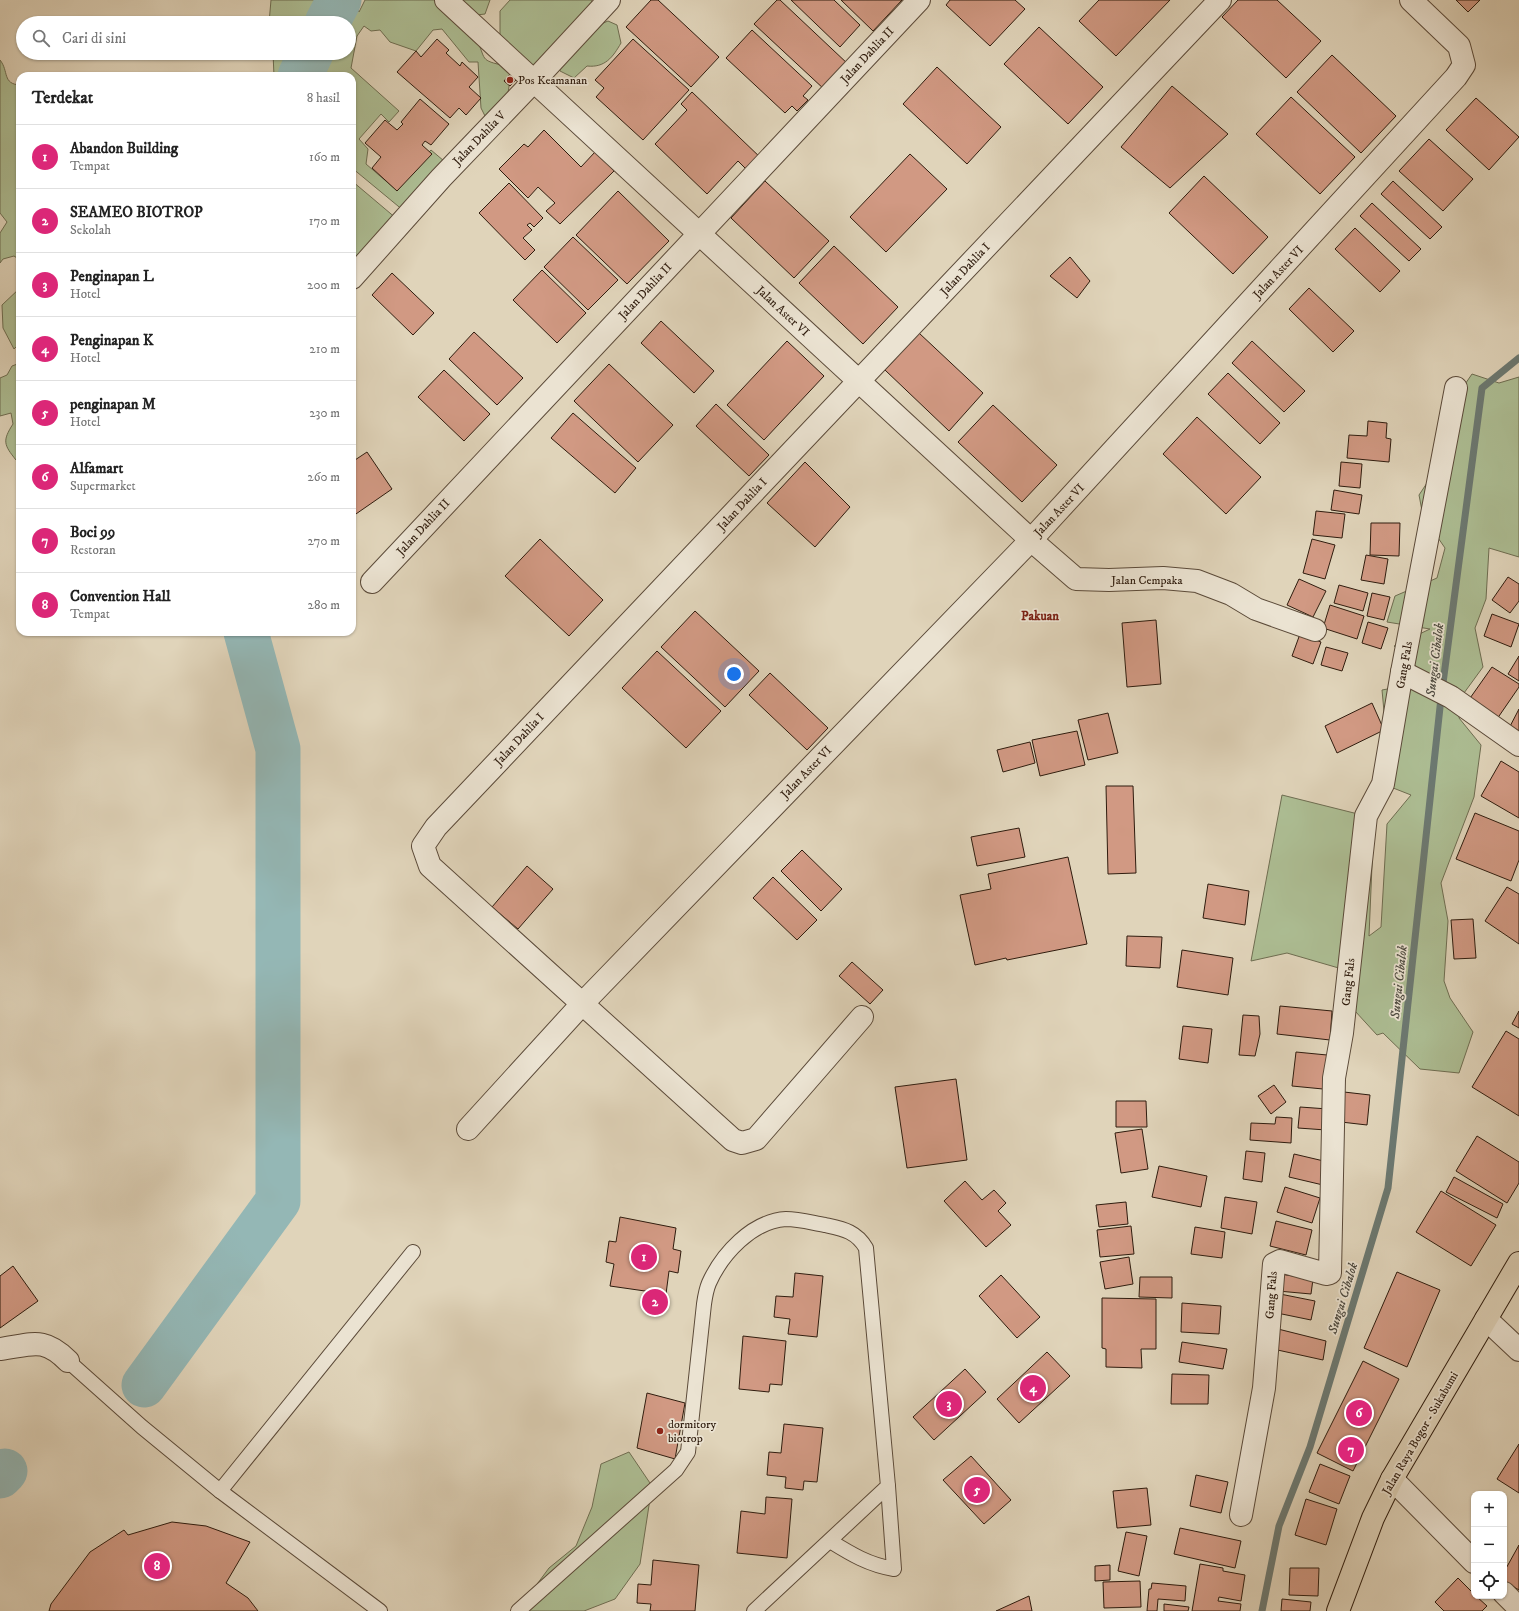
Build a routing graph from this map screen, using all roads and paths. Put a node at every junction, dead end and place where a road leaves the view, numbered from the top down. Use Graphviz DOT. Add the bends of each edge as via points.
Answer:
graph roads {
  1 [pos="446,0"];
  2 [pos="609,0"];
  3 [pos="919,0"];
  4 [pos="1220,0"];
  5 [pos="1411,0"];
  6 [pos="534,81"];
  7 [pos="699,234"];
  8 [pos="356,274"];
  9 [pos="859,381"];
  10 [pos="1456,388"];
  11 [pos="1031,540"];
  12 [pos="372,582"];
  13 [pos="1315,630"];
  14 [pos="1409,675"];
  15 [pos="1519,745"];
  16 [pos="582,1004"];
  17 [pos="862,1017"];
  18 [pos="468,1129"];
  19 [pos="413,1252"];
  20 [pos="1519,1263"];
  21 [pos="1486,1319"];
  22 [pos="0,1349"];
  23 [pos="1519,1350"];
  24 [pos="68,1361"];
  25 [pos="1392,1479"];
  26 [pos="888,1486"];
  27 [pos="220,1490"];
  28 [pos="1241,1515"];
  29 [pos="830,1541"];
  30 [pos="1471,1559"];
  31 [pos="1507,1596"];
  32 [pos="1519,1608"];
  33 [pos="380,1611"];
  34 [pos="518,1611"];
  35 [pos="754,1611"];
  36 [pos="1338,1611"];
  1 -- 6 [label="street, Jalan Aster VI"];
  2 -- 6 [label="street, Jalan Dahlia V"];
  3 -- 7 [label="street, Jalan Dahlia II"];
  4 -- 9 [label="street, Jalan Dahlia I"];
  5 -- 11 [label="street, Jalan Aster VI" via="1459,46 1464,65 1456,77"];
  6 -- 7 [label="street, Jalan Aster VI"];
  6 -- 8 [label="street, Jalan Dahlia V" via="441,178"];
  7 -- 9 [label="street, Jalan Aster VI"];
  7 -- 12 [label="street, Jalan Dahlia II"];
  9 -- 11 [label="street, Jalan Aster VI"];
  9 -- 16 [label="street, Jalan Dahlia I" via="442,821 423,846 430,866"];
  10 -- 14 [label="street, Gang Fals"];
  11 -- 13 [label="street, Jalan Cempaka" via="1076,579 1163,578 1197,581 1231,594 1256,609"];
  11 -- 16 [label="street, Jalan Aster VI"];
  14 -- 15 [label="street" via="1451,697"];
  14 -- 28 [label="street, Gang Fals" via="1383,784 1366,816 1342,1033 1334,1078 1330,1273 1280,1261 1274,1264 1264,1388"];
  16 -- 17 [label="street" via="733,1140 742,1143 756,1140"];
  16 -- 18 [label="street, Jalan Aster VI"];
  19 -- 27 [label="lane"];
  20 -- 21 [label="highway, Jalan Raya Bogor - Sukabumi"];
  21 -- 23 [label="street"];
  21 -- 25 [label="highway, Jalan Raya Bogor - Sukabumi"];
  22 -- 24 [label="street" via="43,1343 55,1348"];
  24 -- 27 [label="lane" via="142,1427"];
  25 -- 30 [label="street"];
  25 -- 36 [label="highway, Jalan Raya Bogor - Sukabumi" via="1373,1518"];
  26 -- 29 [label="lane"];
  26 -- 29 [label="lane" via="894,1569 862,1560"];
  26 -- 34 [label="lane" via="866,1248 858,1237 846,1230 800,1220 774,1221 751,1232 738,1243 725,1256 708,1285 688,1452 683,1462"];
  27 -- 33 [label="lane"];
  29 -- 35 [label="lane"];
  31 -- 32 [label="street"];
}
